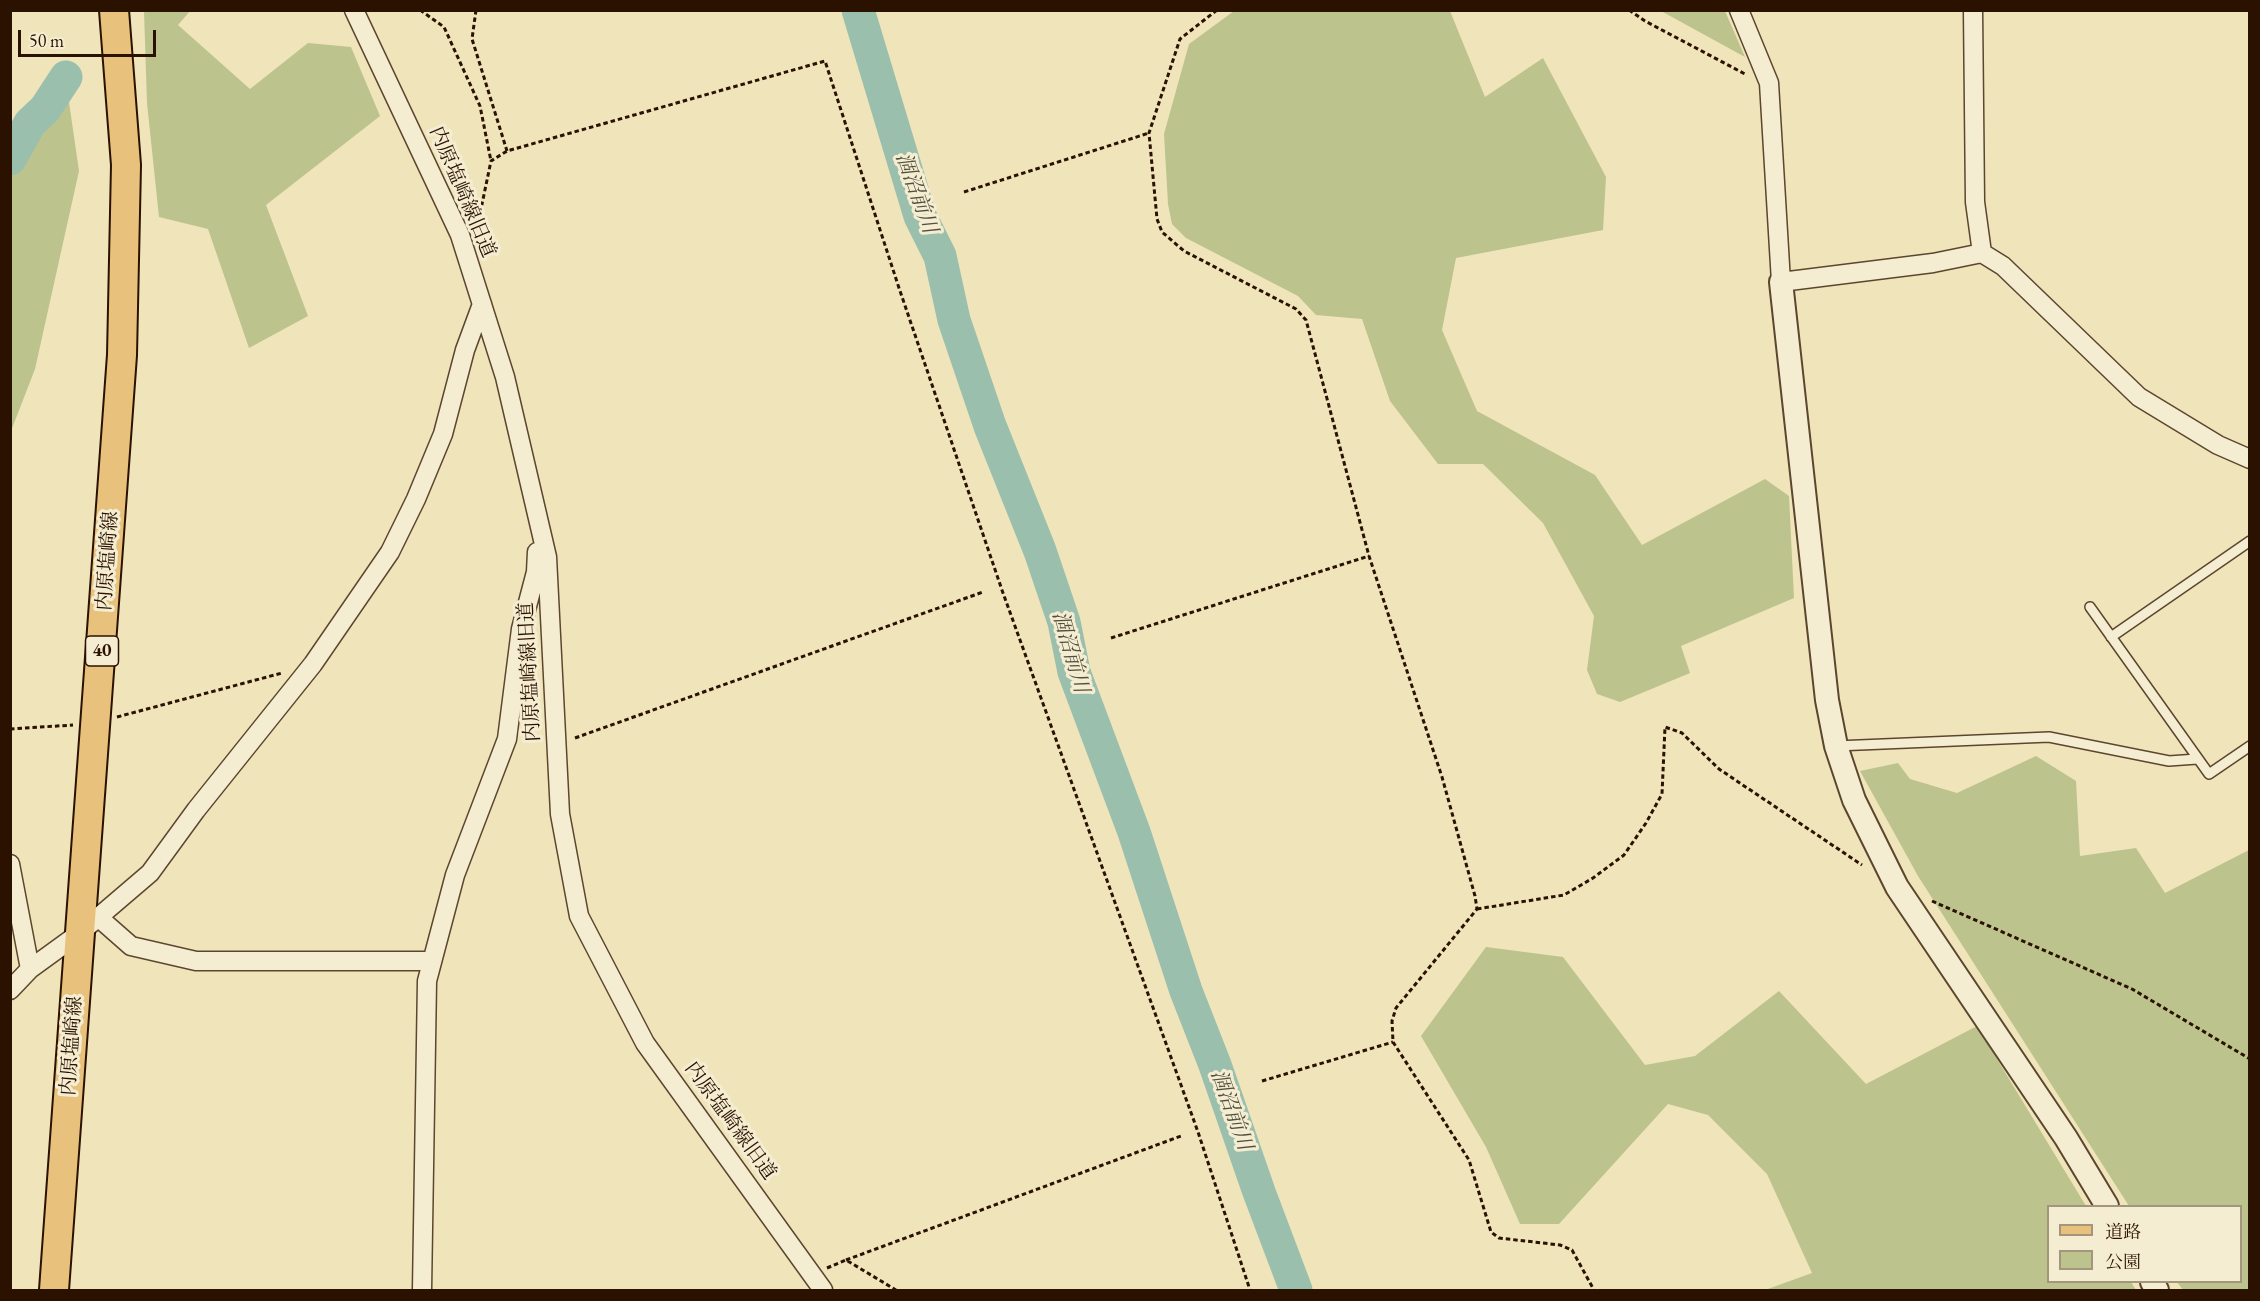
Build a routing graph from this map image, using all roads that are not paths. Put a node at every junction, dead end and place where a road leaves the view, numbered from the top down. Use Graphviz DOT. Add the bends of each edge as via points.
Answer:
graph roads {
  1 [pos="114,10"];
  2 [pos="354,10"];
  3 [pos="1739,10"];
  4 [pos="1973,10"];
  5 [pos="1983,253"];
  6 [pos="1781,282"];
  7 [pos="482,304"];
  8 [pos="2250,459"];
  9 [pos="538,521"];
  10 [pos="2250,541"];
  11 [pos="2090,607"];
  12 [pos="2111,637"];
  13 [pos="1836,746"];
  14 [pos="2250,746"];
  15 [pos="2197,759"];
  16 [pos="10,864"];
  17 [pos="89,924"];
  18 [pos="432,961"];
  19 [pos="30,969"];
  20 [pos="10,990"];
  21 [pos="2106,1205"];
  22 [pos="54,1290"];
  23 [pos="422,1290"];
  24 [pos="823,1290"];
  1 -- 17 [label="main road, 内原塩崎線 / 40" via="126,165 125,277 97,723"];
  2 -- 7 [label="street, 内原塩崎線旧道" via="460,234"];
  3 -- 6 [label="street" via="1769,83"];
  4 -- 5 [label="street" via="1975,202"];
  5 -- 6 [label="street"];
  5 -- 8 [label="street" via="2003,266 2139,398 2218,445"];
  6 -- 13 [label="street" via="1827,700"];
  7 -- 9 [label="street, 内原塩崎線旧道" via="505,377"];
  7 -- 17 [label="street" via="443,434 390,552 313,664 150,873"];
  9 -- 18 [label="street" via="536,572 521,629 507,739 455,875"];
  9 -- 24 [label="street, 内原塩崎線旧道" via="547,557 560,814 579,916 645,1043"];
  10 -- 12 [label="lane"];
  11 -- 12 [label="lane"];
  12 -- 15 [label="lane"];
  13 -- 15 [label="lane" via="2049,737 2169,761"];
  13 -- 21 [label="street" via="1854,800 1897,887 2066,1138"];
  14 -- 15 [label="lane" via="2209,774"];
  16 -- 19 [label="street"];
  17 -- 18 [label="street" via="131,946 196,961"];
  17 -- 19 [label="street"];
  17 -- 22 [label="main road, 内原塩崎線 / 40"];
  18 -- 23 [label="street" via="427,981"];
  19 -- 20 [label="street"];
}
